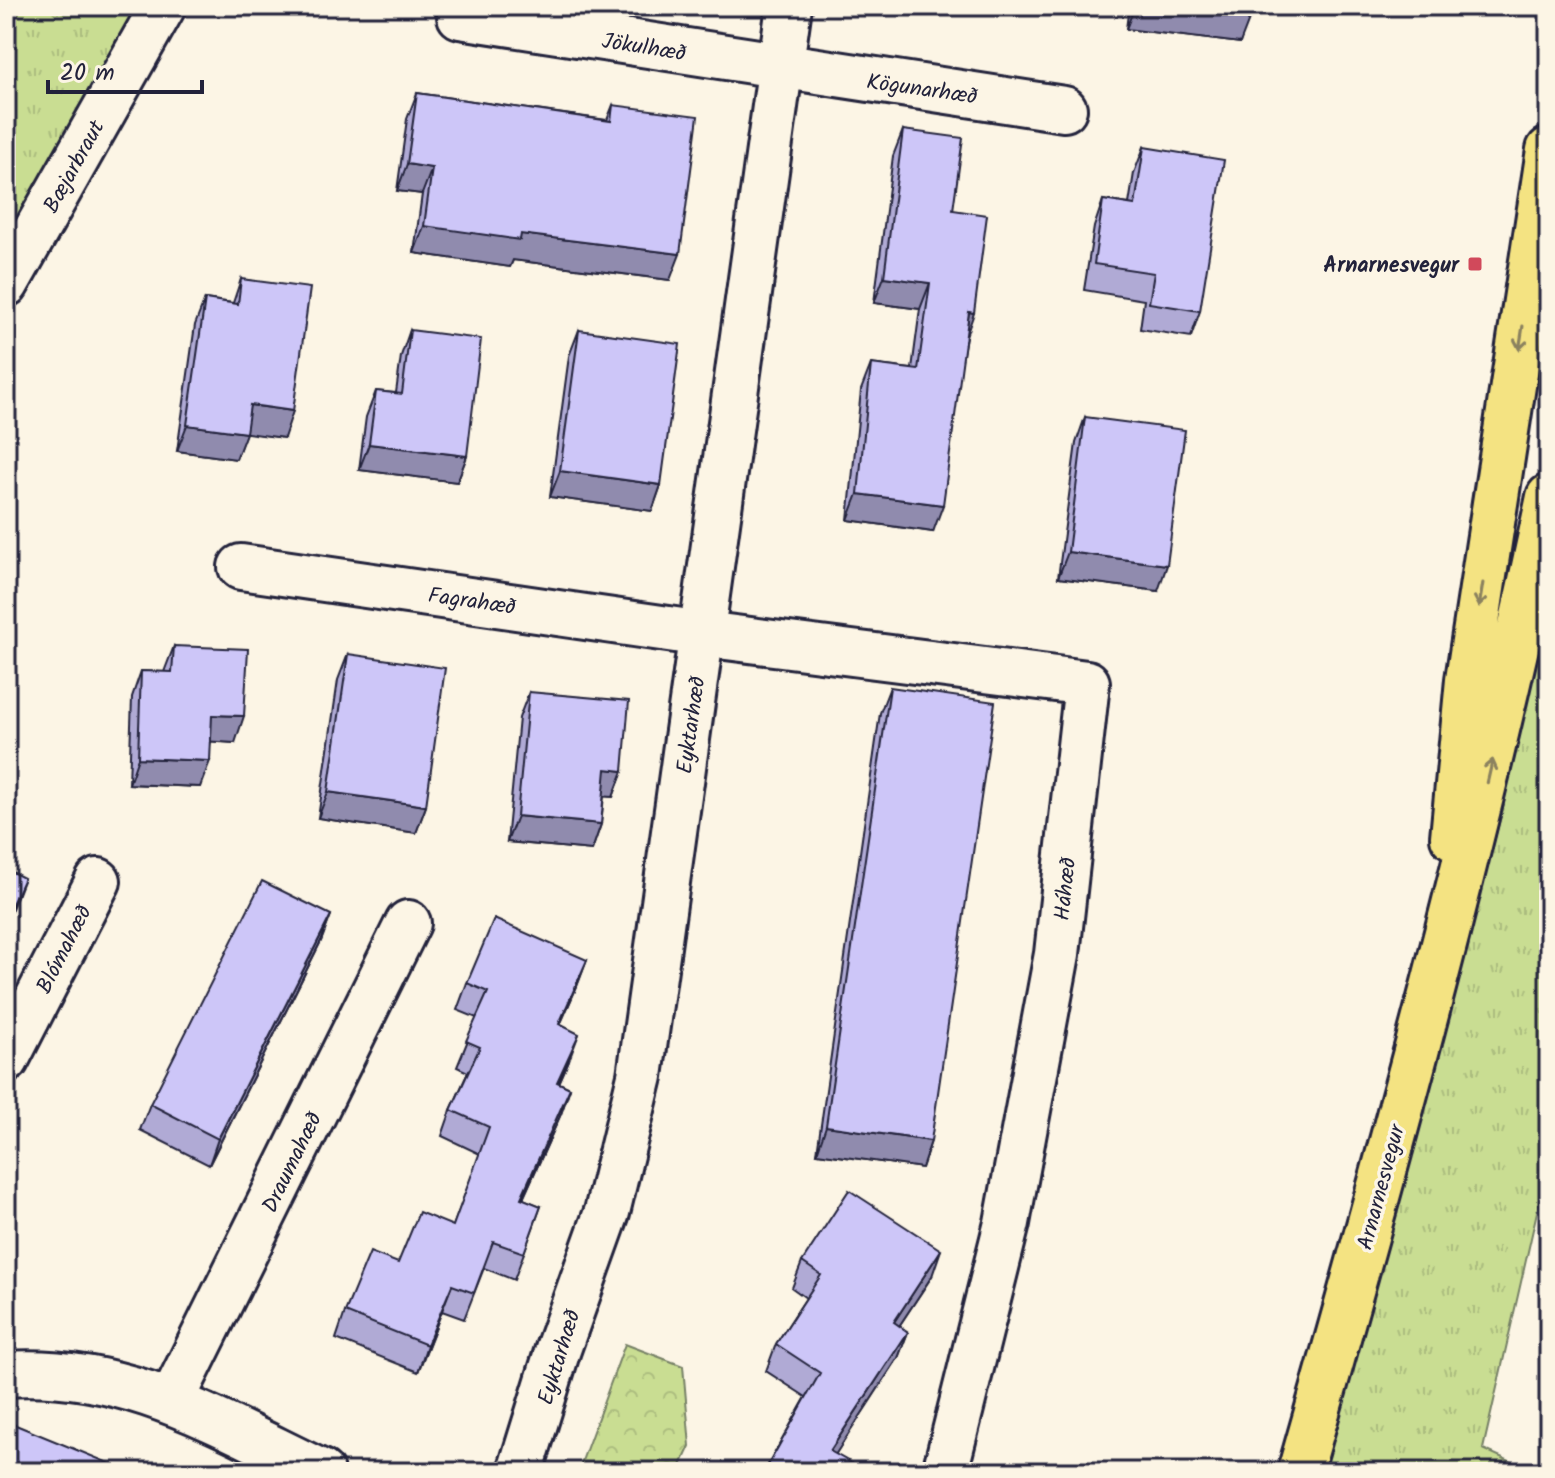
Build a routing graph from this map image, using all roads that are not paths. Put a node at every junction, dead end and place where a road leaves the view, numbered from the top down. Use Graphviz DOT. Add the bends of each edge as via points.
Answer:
graph roads {
  1 [pos="163,6"];
  2 [pos="789,6"];
  3 [pos="460,16"];
  4 [pos="780,67"];
  5 [pos="1064,109"];
  6 [pos="1549,150"];
  7 [pos="6,284"];
  8 [pos="1549,497"];
  9 [pos="241,567"];
  10 [pos="703,634"];
  11 [pos="98,881"];
  12 [pos="1453,900"];
  13 [pos="408,923"];
  14 [pos="6,1060"];
  15 [pos="6,1374"];
  16 [pos="172,1400"];
  17 [pos="535,1431"];
  18 [pos="283,1460"];
  19 [pos="321,1472"];
  20 [pos="486,1472"];
  21 [pos="520,1472"];
  22 [pos="945,1472"];
  23 [pos="1300,1472"];
  1 -- 7 [label="street, Bæjarbraut"];
  2 -- 4 [label="street, Eyktarhæð"];
  3 -- 4 [label="street, Jökulhæð"];
  4 -- 5 [label="street, Kögunarhæð"];
  4 -- 10 [label="street, Eyktarhæð"];
  6 -- 12 [label="main road, Arnarnesvegur, one-way" via="1468,680 1454,805"];
  12 -- 8 [label="main road, Arnarnesvegur, one-way" via="1482,807"];
  9 -- 10 [label="street, Fagrahæð"];
  10 -- 17 [label="street, Eyktarhæð" via="640,1076 607,1212"];
  10 -- 22 [label="street, Háhæð" via="1087,683 1057,954 1007,1223"];
  11 -- 14 [label="street, Blómahæð"];
  12 -- 23 [label="main road, Arnarnesvegur" via="1380,1191"];
  13 -- 16 [label="street, Draumahæð"];
  15 -- 16 [label="street" via="114,1383"];
  16 -- 18 [label="street"];
  17 -- 20 [label="street, Eyktarhæð"];
  17 -- 21 [label="street, Eyktarhæð"];
  18 -- 19 [label="street"];
}
